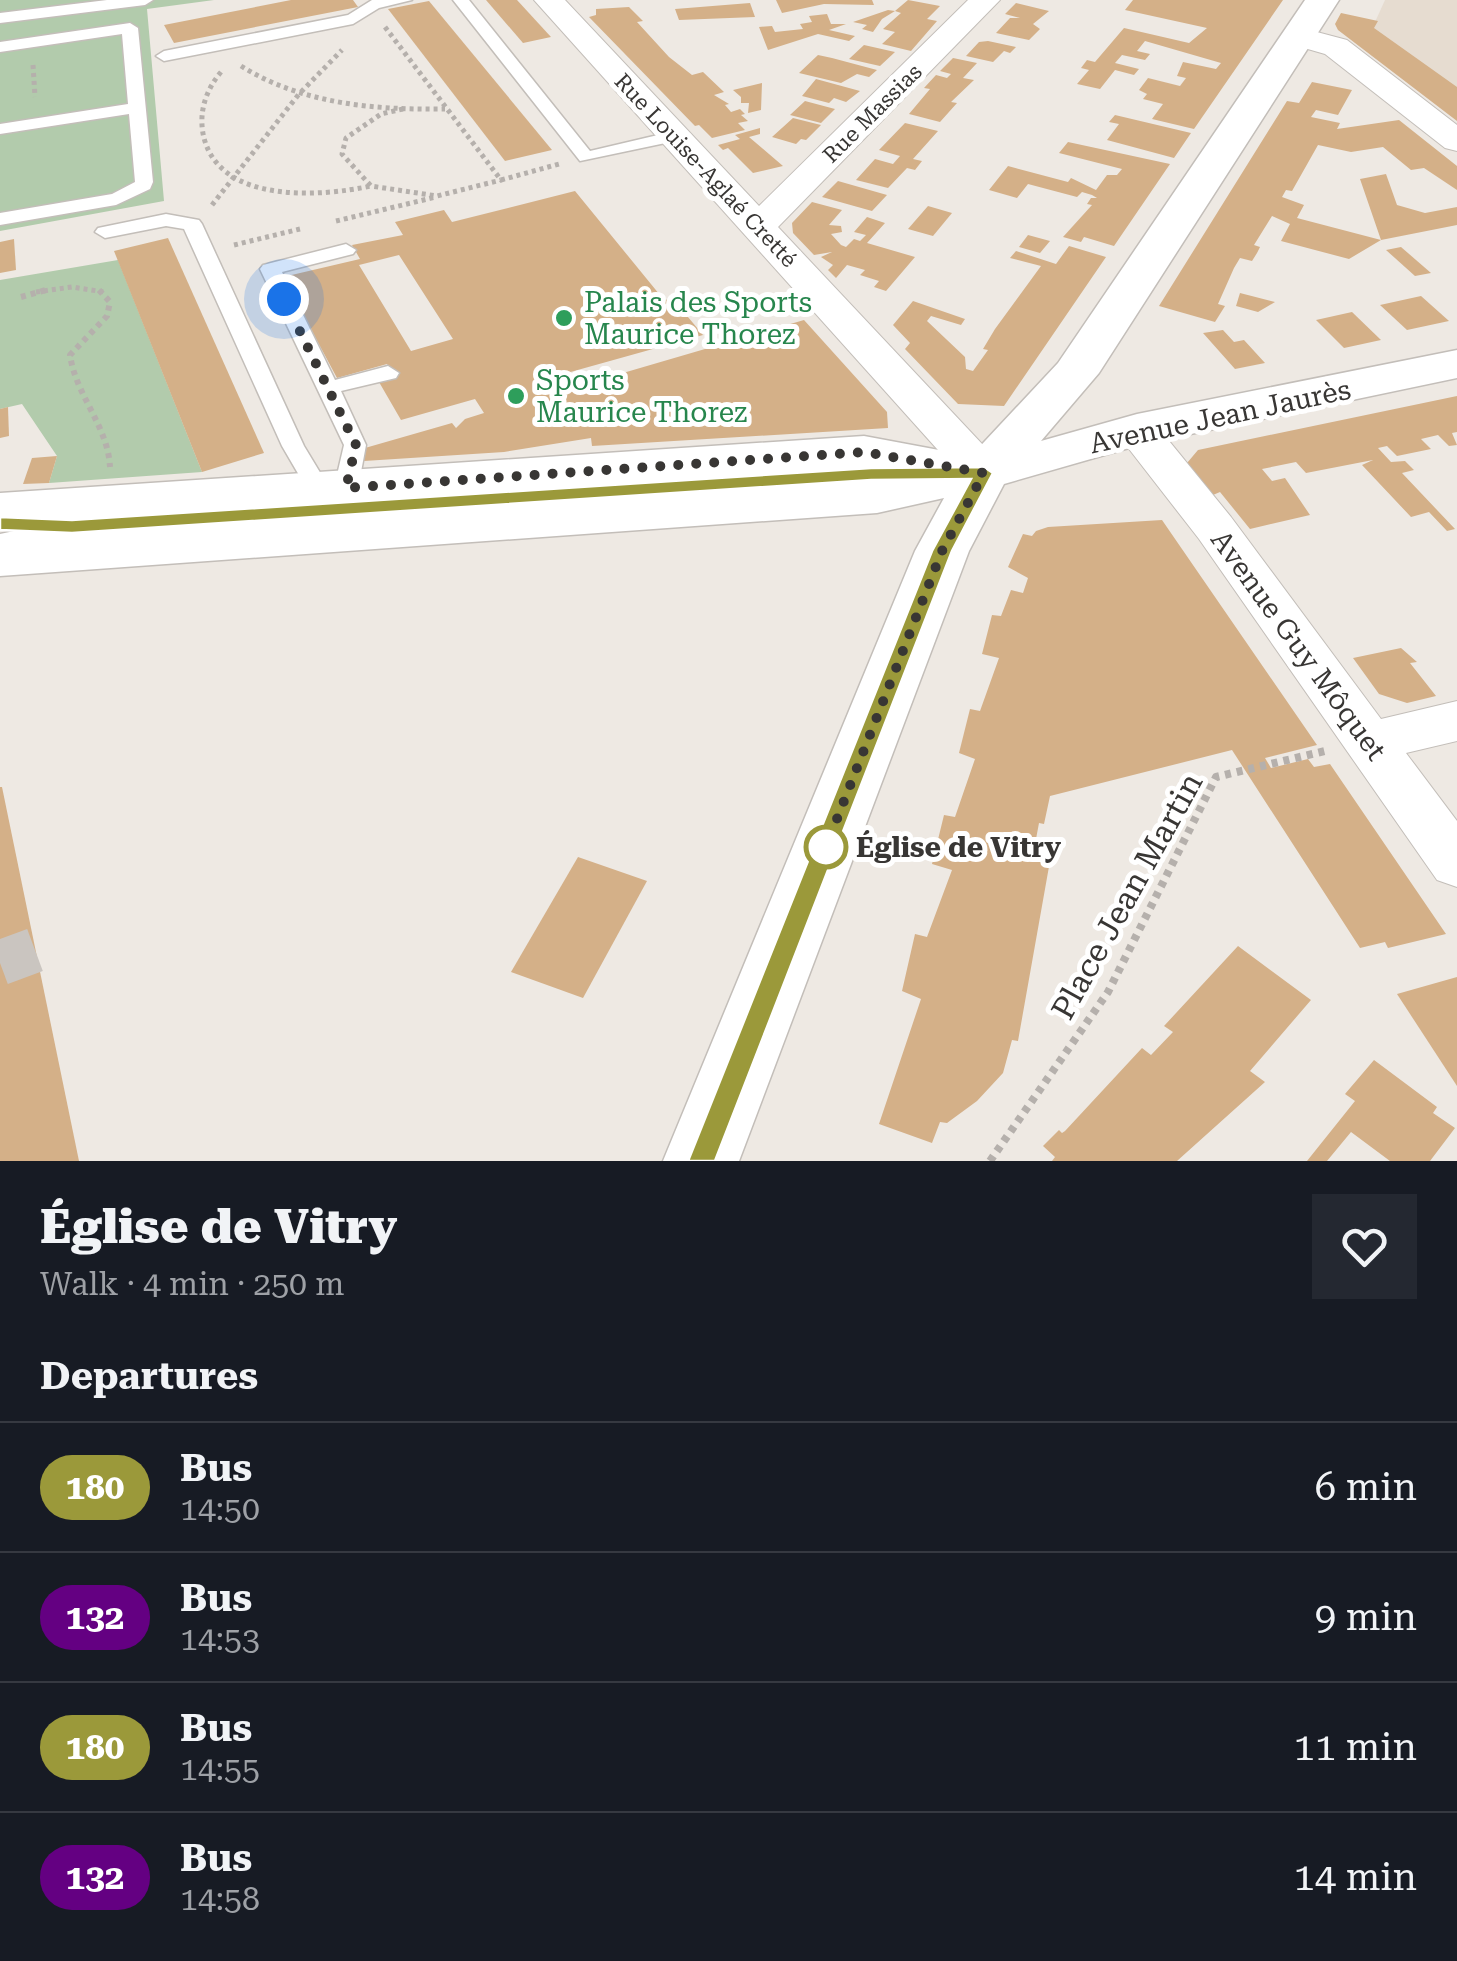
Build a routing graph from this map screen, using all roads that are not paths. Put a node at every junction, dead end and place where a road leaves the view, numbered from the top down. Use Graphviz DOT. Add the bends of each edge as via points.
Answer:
graph roads {
  1 [pos="145,0"];
  2 [pos="404,0"];
  3 [pos="461,0"];
  4 [pos="985,0"];
  5 [pos="1322,0"];
  6 [pos="559,1"];
  7 [pos="0,18"];
  8 [pos="1298,36"];
  9 [pos="0,46"];
  10 [pos="164,56"];
  11 [pos="140,107"];
  12 [pos="0,129"];
  13 [pos="675,136"];
  14 [pos="1457,141"];
  15 [pos="0,220"];
  16 [pos="759,226"];
  17 [pos="105,232"];
  18 [pos="346,250"];
  19 [pos="1457,364"];
  20 [pos="388,373"];
  21 [pos="328,388"];
  22 [pos="1137,430"];
  23 [pos="984,473"];
  24 [pos="332,489"];
  25 [pos="0,510"];
  26 [pos="0,524"];
  27 [pos="72,527"];
  28 [pos="0,542"];
  29 [pos="0,557"];
  30 [pos="1457,721"];
  31 [pos="1367,742"];
  32 [pos="1457,864"];
  33 [pos="702,1161"];
  1 -- 7 [label="lane"];
  2 -- 10 [label="lane" via="354,19"];
  3 -- 13 [label="lane" via="586,157"];
  4 -- 16 [label="street, Rue Massias"];
  5 -- 8 [label="main road"];
  6 -- 13 [label="street, Rue Louise-Aglaé Cretté"];
  8 -- 14 [label="street" via="1336,47"];
  8 -- 23 [label="main road" via="1075,373"];
  9 -- 11 [label="lane" via="130,28"];
  11 -- 12 [label="lane"];
  11 -- 15 [label="lane" via="142,189"];
  13 -- 16 [label="street, Rue Louise-Aglaé Cretté"];
  16 -- 23 [label="street, Rue Louise-Aglaé Cretté"];
  17 -- 24 [label="lane" via="166,220 192,224 293,446"];
  18 -- 21 [label="lane" via="270,269"];
  19 -- 22 [label="main road, Avenue Jean Jaurès"];
  20 -- 21 [label="lane"];
  21 -- 24 [label="lane" via="356,445"];
  22 -- 23 [label="main road, Avenue Jean Jaurès"];
  22 -- 31 [label="street, Avenue Guy Môquet"];
  23 -- 24 [label="main road" via="864,452"];
  23 -- 27 [label="street" via="871,474"];
  23 -- 29 [label="main road, Avenue Jean Jaurès" via="877,496"];
  23 -- 33 [label="main road" via="942,551"];
  24 -- 25 [label="main road"];
  26 -- 27 [label="lane"];
  27 -- 28 [label="lane"];
  30 -- 31 [label="street"];
  31 -- 32 [label="street, Avenue Guy Môquet"];
}
